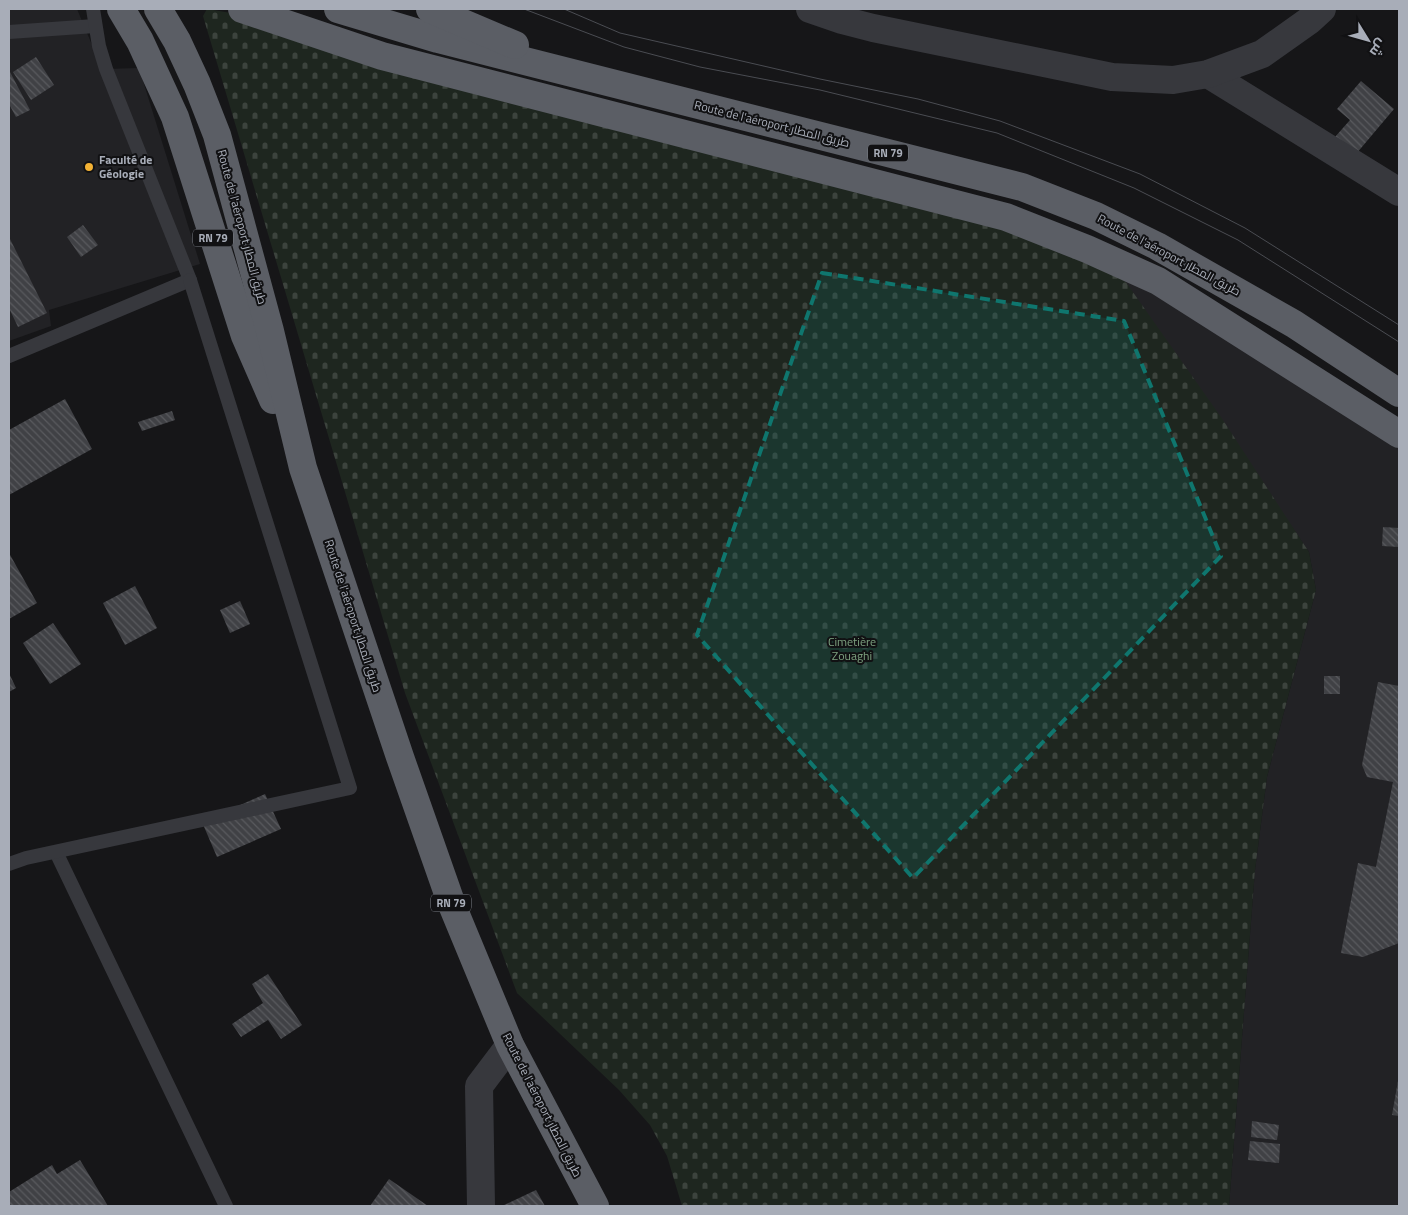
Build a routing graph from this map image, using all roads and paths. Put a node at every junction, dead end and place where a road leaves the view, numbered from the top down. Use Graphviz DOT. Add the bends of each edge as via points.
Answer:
graph roads {
  1 [pos="93,9"];
  2 [pos="121,9"];
  3 [pos="158,9"];
  4 [pos="242,9"];
  5 [pos="338,9"];
  6 [pos="430,9"];
  7 [pos="810,9"];
  8 [pos="1322,9"];
  9 [pos="95,26"];
  10 [pos="9,32"];
  11 [pos="1208,74"];
  12 [pos="601,82"];
  13 [pos="1399,192"];
  14 [pos="190,280"];
  15 [pos="9,356"];
  16 [pos="1399,393"];
  17 [pos="1399,434"];
  18 [pos="303,468"];
  19 [pos="56,852"];
  20 [pos="9,864"];
  21 [pos="510,1046"];
  22 [pos="226,1206"];
  23 [pos="481,1206"];
  24 [pos="594,1206"];
  1 -- 9 [label="lane"];
  2 -- 18 [label="highway, RN 79" via="140,41 175,117 245,336"];
  3 -- 18 [label="highway, Route de l'aéroport طريق المطار / RN 79" via="198,84 217,135 270,330"];
  4 -- 17 [label="highway" via="382,56 1006,217 1158,282"];
  5 -- 12 [label="highway, Route de l'aéroport طريق المطار / RN 79"];
  6 -- 12 [label="highway, RN 79"];
  7 -- 11 [label="street" via="873,28 1112,77 1173,80"];
  8 -- 11 [label="street" via="1262,54"];
  9 -- 10 [label="lane"];
  9 -- 14 [label="lane" via="106,69"];
  11 -- 13 [label="street"];
  12 -- 16 [label="highway, Route de l'aéroport طريق المطار / RN 79" via="1022,187 1096,216 1156,246 1294,324"];
  14 -- 15 [label="lane"];
  14 -- 19 [label="lane" via="350,788"];
  18 -- 21 [label="highway, Route de l'aéroport طريق المطار / RN 79" via="452,905"];
  19 -- 20 [label="lane"];
  19 -- 22 [label="lane"];
  21 -- 23 [label="street" via="479,1086"];
  21 -- 24 [label="highway, Route de l'aéroport طريق المطار / RN 79"];
}
